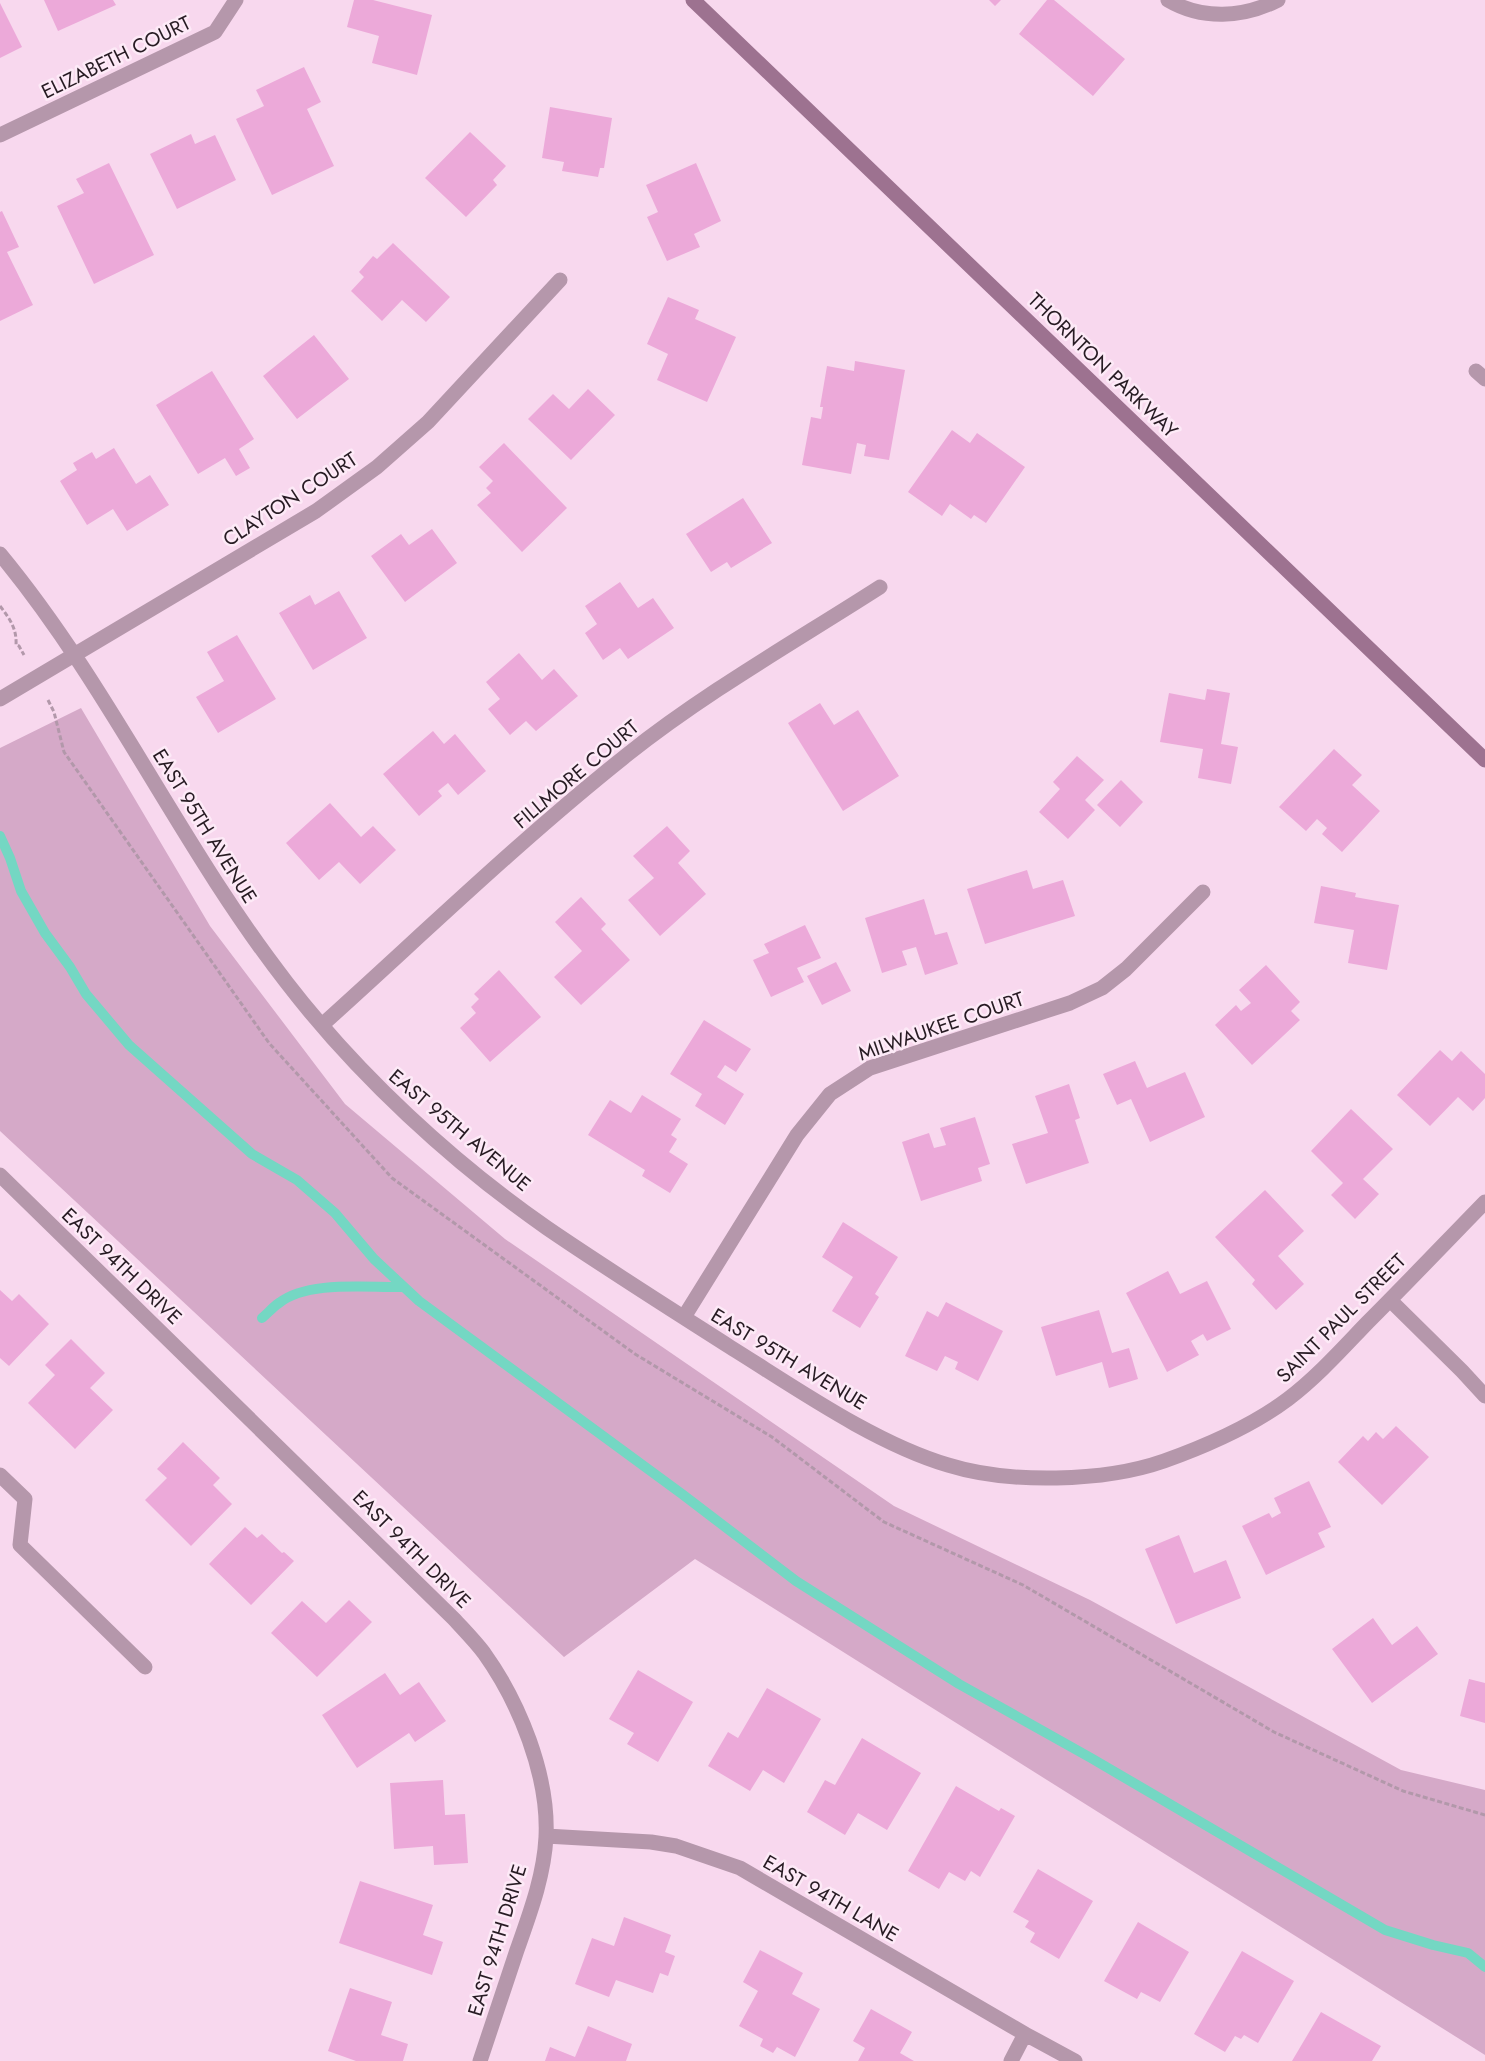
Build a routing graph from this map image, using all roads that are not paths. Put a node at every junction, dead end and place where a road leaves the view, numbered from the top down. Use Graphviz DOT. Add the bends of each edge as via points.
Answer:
graph roads {
  1 [pos="236,0"];
  2 [pos="693,0"];
  3 [pos="1168,0"];
  4 [pos="1278,0"];
  5 [pos="0,135"];
  6 [pos="560,280"];
  7 [pos="0,554"];
  8 [pos="880,587"];
  9 [pos="74,654"];
  10 [pos="0,699"];
  11 [pos="1485,760"];
  12 [pos="1204,892"];
  13 [pos="322,1025"];
  14 [pos="0,1175"];
  15 [pos="1485,1202"];
  16 [pos="1390,1300"];
  17 [pos="684,1317"];
  18 [pos="1485,1396"];
  19 [pos="0,1475"];
  20 [pos="1095,1476"];
  21 [pos="145,1667"];
  22 [pos="546,1836"];
  23 [pos="1025,2034"];
  24 [pos="480,2061"];
  25 [pos="1011,2061"];
  26 [pos="1075,2061"];
  1 -- 5 [label="street, ELIZABETH COURT" via="215,32"];
  2 -- 11 [label="main road, THORNTON PARKWAY"];
  3 -- 4 [label="street" via="1197,13 1222,15 1246,12"];
  6 -- 9 [label="street, CLAYTON COURT" via="428,422 377,467 316,511"];
  7 -- 9 [label="street, EAST 95TH AVENUE" via="37,599"];
  8 -- 13 [label="street, FILLMORE COURT" via="717,690 629,753 540,828"];
  9 -- 10 [label="street, CLAYTON COURT"];
  9 -- 13 [label="street, EAST 95TH AVENUE" via="248,932"];
  12 -- 17 [label="street, MILWAUKEE COURT" via="1126,970 1102,988 1070,1003 870,1068 830,1094 797,1135"];
  13 -- 17 [label="street, EAST 95TH AVENUE" via="368,1078 456,1157 542,1225"];
  14 -- 22 [label="street, EAST 94TH DRIVE" via="484,1652 520,1717 535,1761 543,1791"];
  15 -- 16 [label="street, SAINT PAUL STREET"];
  16 -- 18 [label="street"];
  16 -- 20 [label="street, SAINT PAUL STREET" via="1319,1373 1264,1414 1210,1442 1160,1462"];
  17 -- 20 [label="street, EAST 95TH AVENUE" via="804,1394 916,1453 950,1466 989,1474"];
  19 -- 21 [label="street" via="26,1499 20,1545"];
  22 -- 23 [label="street, EAST 94TH LANE" via="660,1843 740,1868"];
  22 -- 24 [label="street, EAST 94TH DRIVE" via="532,1906"];
  23 -- 25 [label="street"];
  23 -- 26 [label="street, EAST 94TH LANE"];
}
